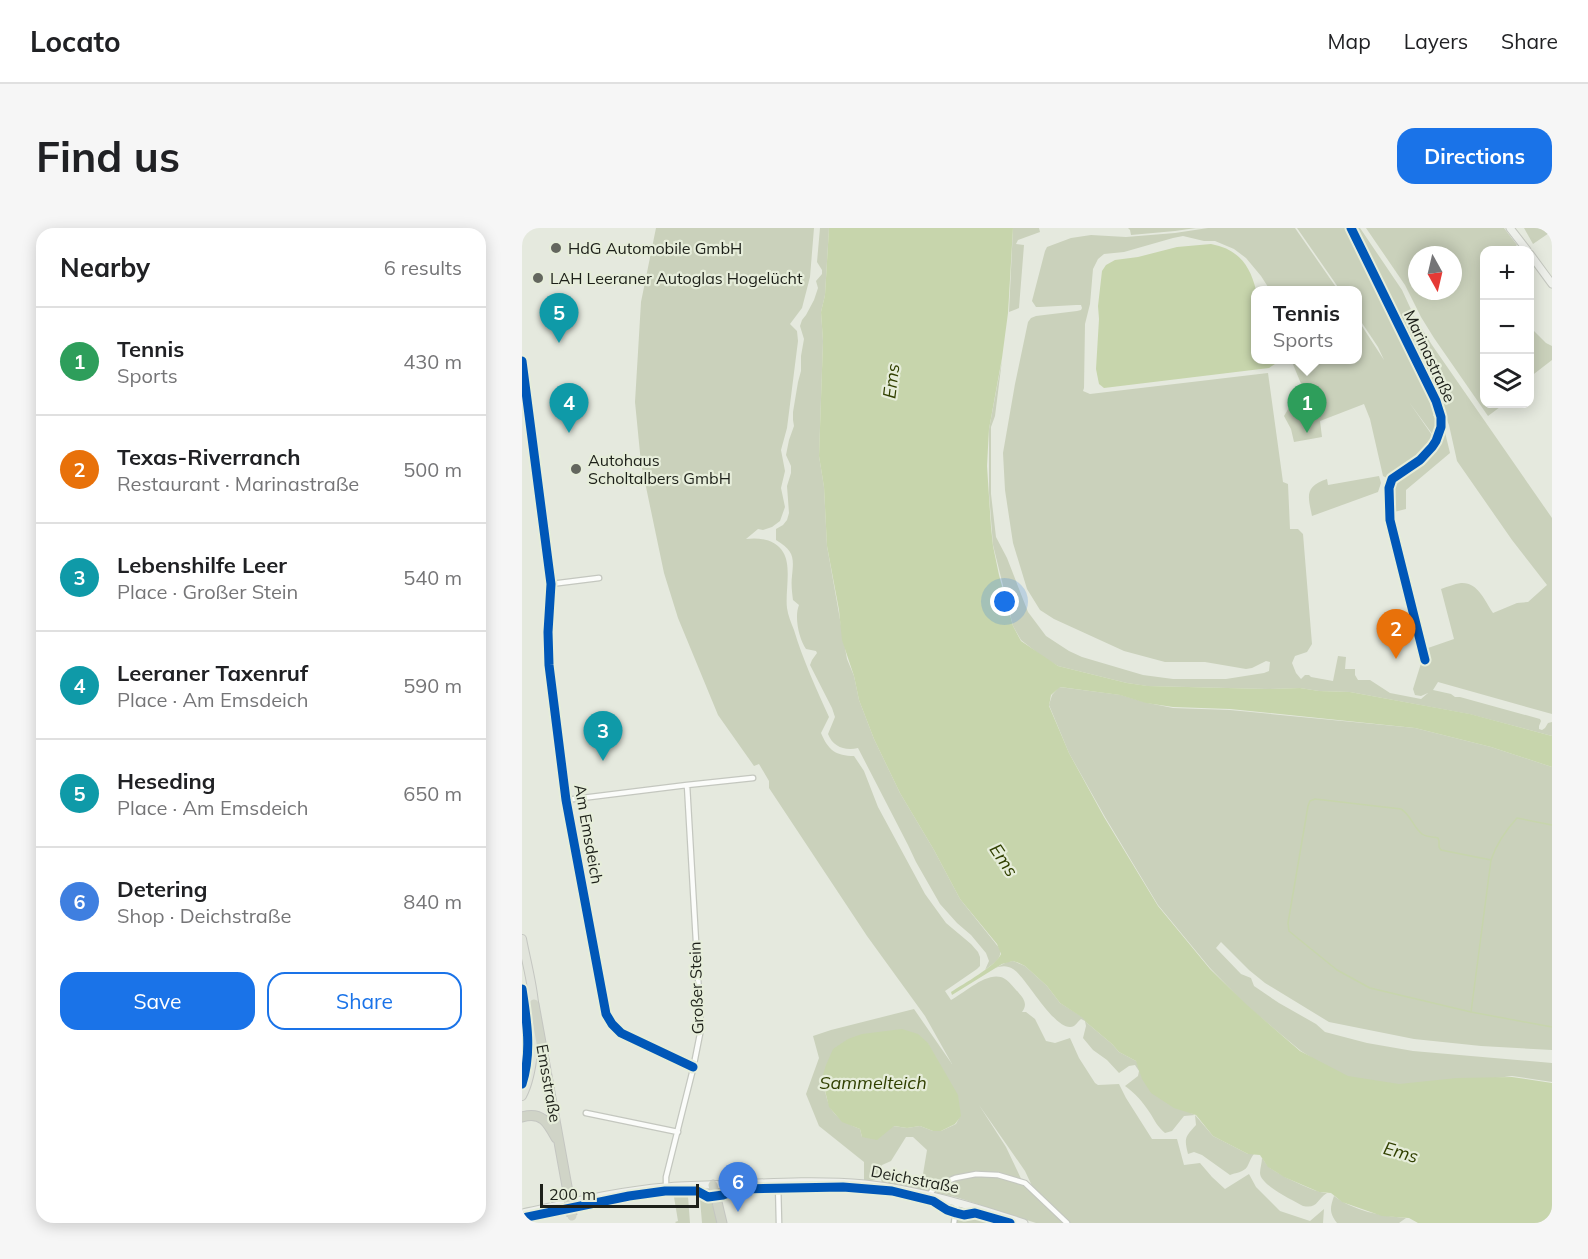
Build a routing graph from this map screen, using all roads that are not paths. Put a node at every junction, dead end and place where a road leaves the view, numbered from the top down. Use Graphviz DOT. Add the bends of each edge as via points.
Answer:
graph roads {
  1 [pos="1351,228"];
  2 [pos="1510,228"];
  3 [pos="1524,246"];
  4 [pos="1534,259"];
  5 [pos="1552,284"];
  6 [pos="522,361"];
  7 [pos="529,412"];
  8 [pos="522,413"];
  9 [pos="599,578"];
  10 [pos="551,584"];
  11 [pos="1425,660"];
  12 [pos="753,778"];
  13 [pos="687,785"];
  14 [pos="566,800"];
  15 [pos="522,939"];
  16 [pos="534,1004"];
  17 [pos="693,1067"];
  18 [pos="522,1096"];
  19 [pos="586,1113"];
  20 [pos="522,1117"];
  21 [pos="678,1132"];
  22 [pos="560,1145"];
  23 [pos="778,1182"];
  24 [pos="713,1185"];
  25 [pos="666,1187"];
  26 [pos="929,1195"];
  27 [pos="957,1202"];
  28 [pos="522,1213"];
  29 [pos="572,1220"];
  30 [pos="722,1223"];
  31 [pos="779,1223"];
  32 [pos="954,1223"];
  33 [pos="1024,1223"];
  34 [pos="1067,1223"];
  1 -- 11 [label="street, Marinastraße" via="1441,417 1432,447 1392,479 1389,488 1390,520"];
  2 -- 3 [label="main road"];
  4 -- 5 [label="main road"];
  6 -- 7 [label="street, Am Emsdeich"];
  7 -- 8 [label="street"];
  7 -- 10 [label="street, Am Emsdeich"];
  9 -- 10 [label="street"];
  10 -- 14 [label="street, Am Emsdeich" via="549,665"];
  12 -- 13 [label="street"];
  13 -- 14 [label="street"];
  13 -- 17 [label="street, Großer Stein" via="701,1017"];
  14 -- 17 [label="street, Am Emsdeich" via="606,1014 621,1033"];
  15 -- 16 [label="main road, Emsstraße"];
  16 -- 18 [label="main road" via="530,1073"];
  16 -- 22 [label="highway, Emsstraße"];
  17 -- 21 [label="street, Großer Stein"];
  19 -- 21 [label="street"];
  20 -- 22 [label="highway" via="540,1117 547,1122"];
  21 -- 25 [label="street, Großer Stein"];
  22 -- 29 [label="highway, Emsstraße, bridge"];
  23 -- 24 [label="main road, Deichstraße"];
  23 -- 26 [label="main road, Deichstraße" via="865,1185"];
  23 -- 31 [label="street"];
  24 -- 25 [label="main road, Deichstraße"];
  24 -- 30 [label="highway"];
  25 -- 28 [label="main road, Deichstraße"];
  26 -- 27 [label="main road, Deichstraße"];
  26 -- 34 [label="street" via="936,1186 955,1178 998,1175 1025,1183"];
  27 -- 32 [label="street"];
  27 -- 33 [label="main road, Deichstraße"];
}
